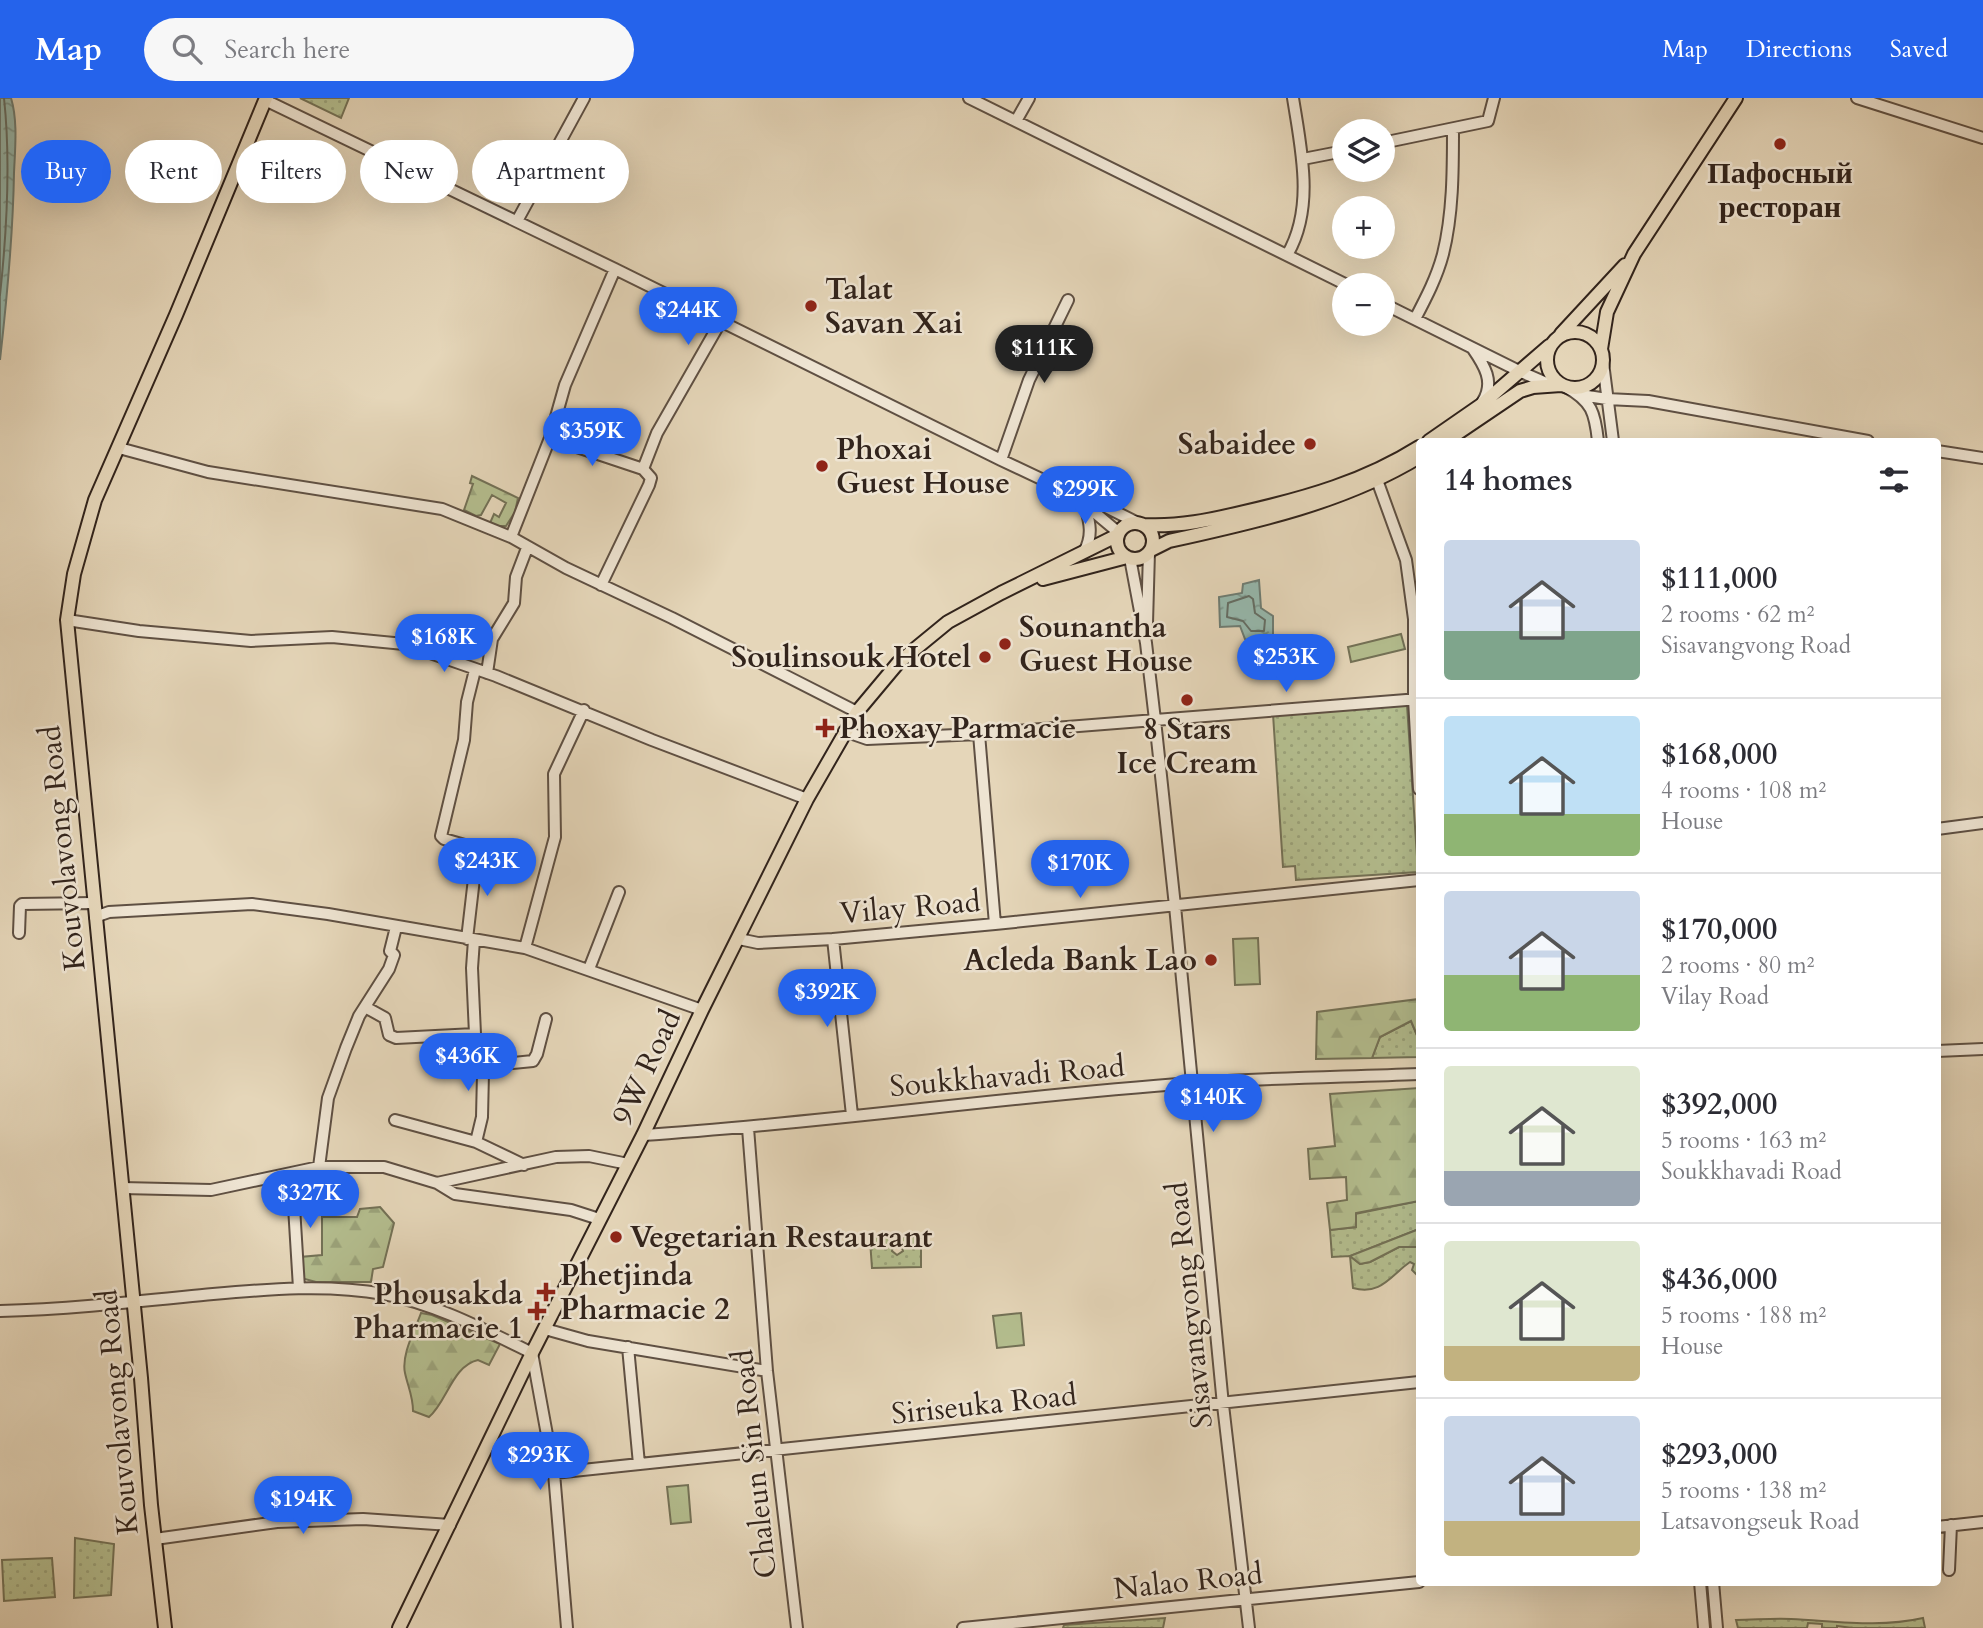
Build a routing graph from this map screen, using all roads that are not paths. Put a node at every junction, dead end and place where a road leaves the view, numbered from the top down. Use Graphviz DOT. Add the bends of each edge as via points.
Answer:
graph roads {
  1 [pos="584,98"];
  2 [pos="969,98"];
  3 [pos="1029,98"];
  4 [pos="1293,98"];
  5 [pos="1494,98"];
  6 [pos="1736,98"];
  7 [pos="1857,98"];
  8 [pos="266,99"];
  9 [pos="1016,121"];
  10 [pos="1452,129"];
  11 [pos="1983,138"];
  12 [pos="1395,140"];
  13 [pos="1332,153"];
  14 [pos="1303,159"];
  15 [pos="517,221"];
  16 [pos="1634,254"];
  17 [pos="1287,255"];
  18 [pos="615,268"];
  19 [pos="1332,278"];
  20 [pos="1068,300"];
  21 [pos="1395,309"];
  22 [pos="1415,319"];
  23 [pos="720,321"];
  24 [pos="1556,339"];
  25 [pos="1471,347"];
  26 [pos="1601,349"];
  27 [pos="1603,363"];
  28 [pos="1521,372"];
  29 [pos="1560,385"];
  30 [pos="1581,395"];
  31 [pos="1607,399"];
  32 [pos="1481,405"];
  33 [pos="1449,436"];
  34 [pos="550,438"];
  35 [pos="1598,438"];
  36 [pos="1613,438"];
  37 [pos="1852,438"];
  38 [pos="119,448"];
  39 [pos="1416,449"];
  40 [pos="1941,452"];
  41 [pos="1983,458"];
  42 [pos="1416,459"];
  43 [pos="1001,460"];
  44 [pos="643,469"];
  45 [pos="1377,480"];
  46 [pos="1073,494"];
  47 [pos="1085,505"];
  48 [pos="1141,524"];
  49 [pos="1118,534"];
  50 [pos="511,537"];
  51 [pos="527,548"];
  52 [pos="1150,551"];
  53 [pos="1083,554"];
  54 [pos="1129,557"];
  55 [pos="601,585"];
  56 [pos="1013,588"];
  57 [pos="67,620"];
  58 [pos="1146,643"];
  59 [pos="475,670"];
  60 [pos="1416,672"];
  61 [pos="487,673"];
  62 [pos="1416,699"];
  63 [pos="584,710"];
  64 [pos="857,712"];
  65 [pos="1155,720"];
  66 [pos="844,732"];
  67 [pos="979,734"];
  68 [pos="807,799"];
  69 [pos="1983,824"];
  70 [pos="1941,829"];
  71 [pos="1416,880"];
  72 [pos="619,892"];
  73 [pos="94,902"];
  74 [pos="1175,906"];
  75 [pos="95,917"];
  76 [pos="995,924"];
  77 [pos="396,927"];
  78 [pos="19,933"];
  79 [pos="739,939"];
  80 [pos="832,939"];
  81 [pos="470,940"];
  82 [pos="525,948"];
  83 [pos="589,969"];
  84 [pos="365,1007"];
  85 [pos="702,1010"];
  86 [pos="546,1019"];
  87 [pos="475,1034"];
  88 [pos="1983,1049"];
  89 [pos="1941,1051"];
  90 [pos="484,1071"];
  91 [pos="1416,1074"];
  92 [pos="1192,1083"];
  93 [pos="852,1115"];
  94 [pos="395,1120"];
  95 [pos="748,1128"];
  96 [pos="643,1135"];
  97 [pos="476,1142"];
  98 [pos="628,1164"];
  99 [pos="524,1165"];
  100 [pos="319,1167"];
  101 [pos="292,1174"];
  102 [pos="437,1184"];
  103 [pos="122,1188"];
  104 [pos="599,1219"];
  105 [pos="299,1288"];
  106 [pos="134,1302"];
  107 [pos="0,1311"];
  108 [pos="545,1329"];
  109 [pos="628,1347"];
  110 [pos="532,1353"];
  111 [pos="767,1371"];
  112 [pos="1416,1382"];
  113 [pos="1223,1405"];
  114 [pos="776,1449"];
  115 [pos="639,1464"];
  116 [pos="554,1473"];
  117 [pos="1983,1522"];
  118 [pos="450,1525"];
  119 [pos="1951,1525"];
  120 [pos="1941,1526"];
  121 [pos="155,1539"];
  122 [pos="1949,1570"];
  123 [pos="1416,1582"];
  124 [pos="1700,1586"];
  125 [pos="1713,1586"];
  126 [pos="1246,1599"];
  127 [pos="992,1627"];
  128 [pos="166,1628"];
  129 [pos="399,1628"];
  130 [pos="567,1628"];
  131 [pos="797,1628"];
  132 [pos="963,1628"];
  133 [pos="1249,1628"];
  134 [pos="1704,1628"];
  135 [pos="1717,1628"];
  1 -- 15 [label="street"];
  2 -- 9 [label="street"];
  3 -- 9 [label="street"];
  4 -- 14 [label="street"];
  5 -- 10 [label="street" via="1488,121"];
  6 -- 16 [label="main road"];
  7 -- 11 [label="street"];
  8 -- 15 [label="street"];
  8 -- 38 [label="main road, Kouvolavong Road"];
  9 -- 17 [label="street"];
  10 -- 12 [label="street"];
  10 -- 22 [label="street" via="1453,174 1443,254"];
  13 -- 14 [label="street"];
  14 -- 17 [label="street" via="1301,222"];
  15 -- 18 [label="street"];
  16 -- 24 [label="main road"];
  16 -- 26 [label="main road" via="1607,312"];
  17 -- 19 [label="street"];
  18 -- 23 [label="street"];
  18 -- 34 [label="street" via="565,385"];
  20 -- 43 [label="street" via="1029,380"];
  21 -- 22 [label="street"];
  22 -- 25 [label="street"];
  23 -- 43 [label="street"];
  23 -- 44 [label="street" via="657,433"];
  24 -- 26 [label="main road" via="1583,333"];
  24 -- 28 [label="main road"];
  24 -- 29 [label="main road" via="1547,365"];
  25 -- 28 [label="street"];
  25 -- 32 [label="street" via="1489,380"];
  26 -- 27 [label="main road"];
  27 -- 29 [label="main road" via="1591,384 1576,388"];
  27 -- 31 [label="street"];
  28 -- 29 [label="street"];
  28 -- 32 [label="main road"];
  29 -- 30 [label="street"];
  29 -- 33 [label="main road" via="1514,394"];
  30 -- 31 [label="street"];
  30 -- 35 [label="street" via="1593,411"];
  31 -- 36 [label="street"];
  31 -- 37 [label="street" via="1648,401"];
  32 -- 33 [label="main road"];
  34 -- 44 [label="street"];
  34 -- 50 [label="street"];
  38 -- 50 [label="street" via="208,472 442,509"];
  38 -- 57 [label="main road, Kouvolavong Road" via="95,500 74,574"];
  39 -- 48 [label="main road" via="1306,498 1189,524"];
  40 -- 41 [label="street"];
  42 -- 45 [label="main road"];
  43 -- 46 [label="street"];
  44 -- 55 [label="street" via="651,478 649,485"];
  45 -- 52 [label="main road" via="1309,507 1169,541"];
  45 -- 60 [label="street" via="1406,560"];
  46 -- 47 [label="street"];
  46 -- 48 [label="street"];
  47 -- 49 [label="street"];
  47 -- 53 [label="street" via="1091,532"];
  48 -- 49 [label="main road" via="1127,525"];
  48 -- 52 [label="main road" via="1149,528 1153,539"];
  49 -- 53 [label="main road, 9W Road"];
  49 -- 54 [label="main road" via="1120,550"];
  50 -- 51 [label="street"];
  51 -- 55 [label="street"];
  51 -- 61 [label="street" via="516,577 514,603 492,639"];
  52 -- 54 [label="main road" via="1140,558"];
  52 -- 58 [label="street, Sisavangvong Road"];
  53 -- 56 [label="main road, 9W Road"];
  54 -- 56 [label="main road, 9W Road"];
  54 -- 58 [label="street, Sisavangvong Road"];
  55 -- 64 [label="street"];
  56 -- 64 [label="main road, 9W Road" via="928,636"];
  57 -- 59 [label="street" via="251,641 373,639 423,650"];
  57 -- 73 [label="main road, Kouvolavong Road"];
  58 -- 65 [label="street, Sisavangvong Road"];
  59 -- 61 [label="street"];
  59 -- 81 [label="street" via="441,836 475,848"];
  61 -- 63 [label="street"];
  62 -- 65 [label="street"];
  63 -- 68 [label="street"];
  63 -- 82 [label="street" via="554,774 555,837"];
  64 -- 66 [label="main road, 9W Road"];
  65 -- 67 [label="street"];
  65 -- 74 [label="street, Sisavangvong Road"];
  66 -- 67 [label="street" via="867,738"];
  66 -- 68 [label="main road, 9W Road"];
  67 -- 76 [label="street"];
  68 -- 79 [label="main road, 9W Road"];
  69 -- 70 [label="street"];
  71 -- 74 [label="street, Vilay Road"];
  72 -- 83 [label="street"];
  73 -- 75 [label="main road, Kouvolavong Road"];
  73 -- 78 [label="street" via="22,904"];
  74 -- 76 [label="street, Vilay Road"];
  74 -- 92 [label="street, Sisavangvong Road"];
  75 -- 77 [label="street" via="109,912 252,904"];
  75 -- 103 [label="main road, Kouvolavong Road"];
  76 -- 80 [label="street, Vilay Road"];
  77 -- 81 [label="street"];
  77 -- 84 [label="street" via="389,969"];
  79 -- 80 [label="street, Vilay Road" via="758,943"];
  79 -- 85 [label="main road, 9W Road"];
  80 -- 93 [label="street"];
  81 -- 82 [label="street"];
  81 -- 87 [label="street"];
  82 -- 83 [label="street"];
  83 -- 85 [label="street"];
  84 -- 87 [label="street" via="385,1018 389,1035 396,1038"];
  84 -- 100 [label="street" via="328,1098"];
  85 -- 96 [label="main road, 9W Road"];
  86 -- 90 [label="street" via="533,1060 492,1065"];
  87 -- 90 [label="street" via="477,1063"];
  88 -- 89 [label="street"];
  90 -- 97 [label="street"];
  91 -- 92 [label="street, Soukkhavadi Road"];
  92 -- 93 [label="street, Soukkhavadi Road"];
  92 -- 113 [label="street, Sisavangvong Road"];
  93 -- 95 [label="street, Soukkhavadi Road"];
  94 -- 97 [label="street"];
  95 -- 96 [label="street, Soukkhavadi Road"];
  95 -- 111 [label="street, Chaleun Sin Road"];
  96 -- 98 [label="main road, 9W Road"];
  97 -- 99 [label="street"];
  98 -- 99 [label="street" via="589,1156 556,1157"];
  98 -- 104 [label="main road, 9W Road"];
  99 -- 102 [label="street"];
  100 -- 101 [label="street"];
  100 -- 102 [label="street" via="384,1167"];
  101 -- 103 [label="street" via="211,1189"];
  101 -- 105 [label="street"];
  102 -- 104 [label="street" via="455,1194 561,1208"];
  103 -- 106 [label="main road, Kouvolavong Road"];
  104 -- 108 [label="main road, 9W Road"];
  105 -- 106 [label="street"];
  105 -- 110 [label="street" via="362,1291 407,1300"];
  106 -- 107 [label="street"];
  106 -- 121 [label="main road, Kouvolavong Road"];
  108 -- 109 [label="street"];
  108 -- 110 [label="main road, 9W Road"];
  109 -- 111 [label="street"];
  109 -- 115 [label="street"];
  110 -- 116 [label="street"];
  110 -- 118 [label="main road, 9W Road"];
  111 -- 114 [label="street, Chaleun Sin Road"];
  112 -- 113 [label="street, Siriseuka Road"];
  113 -- 114 [label="street, Siriseuka Road"];
  113 -- 126 [label="street, Sisavangvong Road"];
  114 -- 115 [label="street, Siriseuka Road"];
  114 -- 131 [label="street, Chaleun Sin Road"];
  115 -- 116 [label="street, Siriseuka Road"];
  116 -- 130 [label="street"];
  117 -- 119 [label="street"];
  118 -- 121 [label="street" via="363,1518 277,1522"];
  118 -- 129 [label="main road, 9W Road"];
  119 -- 120 [label="street"];
  119 -- 122 [label="street"];
  121 -- 128 [label="main road, Kouvolavong Road"];
  123 -- 126 [label="street, Nalao Road"];
  124 -- 134 [label="street"];
  125 -- 135 [label="street"];
  126 -- 127 [label="street, Nalao Road"];
  126 -- 133 [label="street, Sisavangvong Road"];
  127 -- 132 [label="street, Nalao Road"];
}
